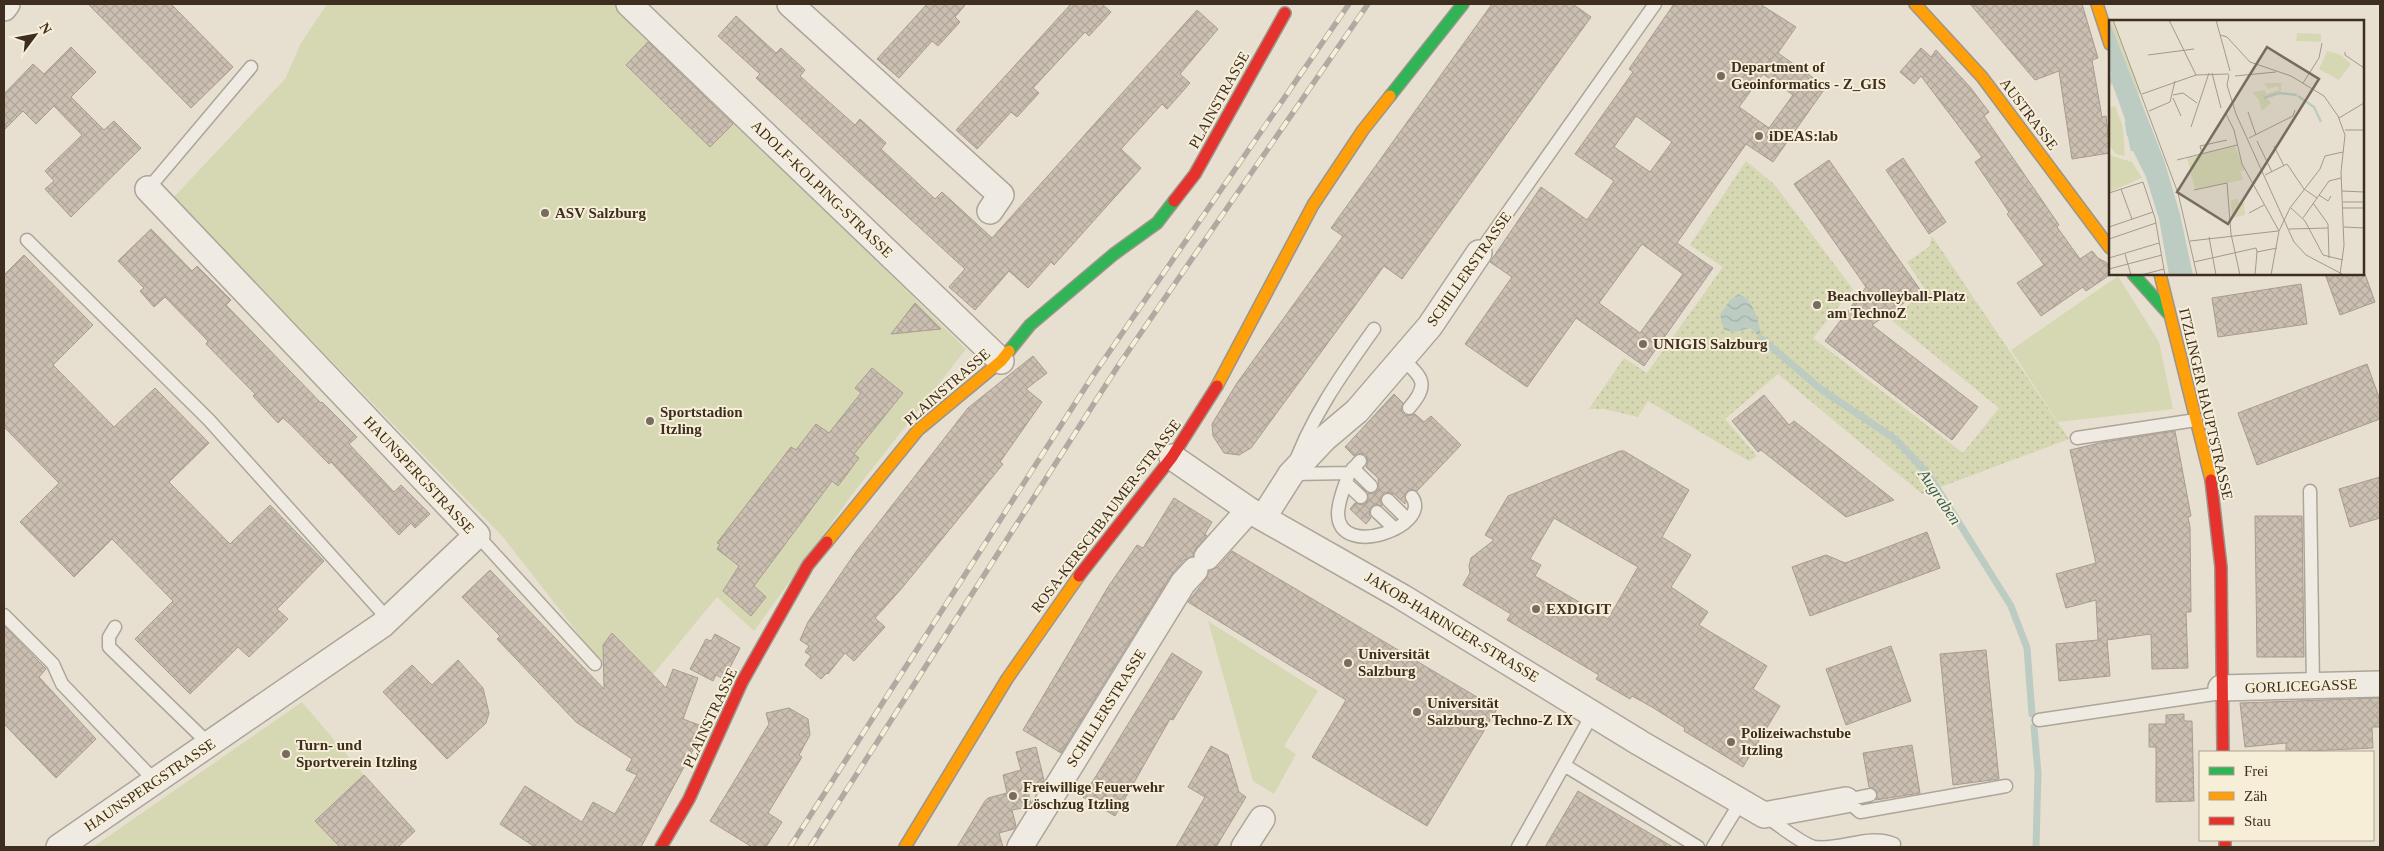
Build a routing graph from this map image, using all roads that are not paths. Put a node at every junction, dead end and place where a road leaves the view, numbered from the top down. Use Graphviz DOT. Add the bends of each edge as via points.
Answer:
graph roads {
  1 [pos="7,4"];
  2 [pos="790,4"];
  3 [pos="1463,4"];
  4 [pos="1655,4"];
  5 [pos="1915,4"];
  6 [pos="2097,4"];
  7 [pos="4,8"];
  8 [pos="639,8"];
  9 [pos="1285,13"];
  10 [pos="2109,41"];
  11 [pos="251,67"];
  12 [pos="148,189"];
  13 [pos="990,210"];
  14 [pos="27,240"];
  15 [pos="2109,247"];
  16 [pos="1479,253"];
  17 [pos="2134,275"];
  18 [pos="2160,275"];
  19 [pos="2169,314"];
  20 [pos="1374,329"];
  21 [pos="1402,360"];
  22 [pos="1001,361"];
  23 [pos="1409,408"];
  24 [pos="2196,420"];
  25 [pos="2077,438"];
  26 [pos="1172,457"];
  27 [pos="1352,471"];
  28 [pos="1291,474"];
  29 [pos="1371,486"];
  30 [pos="2310,491"];
  31 [pos="1361,497"];
  32 [pos="1412,497"];
  33 [pos="1388,500"];
  34 [pos="1377,512"];
  35 [pos="1256,514"];
  36 [pos="1408,520"];
  37 [pos="1395,529"];
  38 [pos="477,535"];
  39 [pos="4,616"];
  40 [pos="388,619"];
  41 [pos="115,627"];
  42 [pos="595,664"];
  43 [pos="2380,684"];
  44 [pos="2313,685"];
  45 [pos="2221,691"];
  46 [pos="1594,713"];
  47 [pos="2039,720"];
  48 [pos="210,744"];
  49 [pos="2223,751"];
  50 [pos="1564,765"];
  51 [pos="156,782"];
  52 [pos="2006,786"];
  53 [pos="1870,795"];
  54 [pos="1846,800"];
  55 [pos="1740,803"];
  56 [pos="1764,815"];
  57 [pos="1262,819"];
  58 [pos="69,845"];
  59 [pos="661,847"];
  60 [pos="906,847"];
  61 [pos="1020,847"];
  62 [pos="1244,847"];
  63 [pos="1518,847"];
  64 [pos="1698,847"];
  65 [pos="1713,847"];
  66 [pos="1892,847"];
  1 -- 7 [label="street"];
  2 -- 13 [label="street" via="1001,195"];
  3 -- 26 [label="street, ROSA-KERSCHBAUMER-STRASSE" via="1369,122 1313,205 1226,372"];
  4 -- 16 [label="lane, SCHILLERSTRASSE"];
  5 -- 15 [label="street, AUSTRASSE" via="1982,77"];
  6 -- 10 [label="street"];
  8 -- 22 [label="street, ADOLF-KOLPING-STRASSE"];
  9 -- 22 [label="street, PLAINSTRASSE" via="1195,174 1157,223 1114,254 1030,325"];
  11 -- 12 [label="lane"];
  12 -- 38 [label="street, HAUNSPERGSTRASSE"];
  14 -- 40 [label="lane" via="209,420"];
  16 -- 21 [label="street, SCHILLERSTRASSE" via="1430,326"];
  17 -- 19 [label="street"];
  18 -- 19 [label="street, ITZLINGER HAUPTSTRASSE"];
  19 -- 24 [label="street, ITZLINGER HAUPTSTRASSE"];
  20 -- 28 [label="lane" via="1329,393 1302,441"];
  21 -- 23 [label="lane" via="1420,377 1422,386 1421,394"];
  21 -- 28 [label="street, SCHILLERSTRASSE" via="1357,411 1325,438"];
  22 -- 59 [label="street, PLAINSTRASSE" via="918,430 808,566 742,682 689,799"];
  24 -- 25 [label="lane"];
  24 -- 45 [label="street, ITZLINGER HAUPTSTRASSE" via="2215,505 2220,550"];
  26 -- 35 [label="street, JAKOB-HARINGER-STRASSE"];
  26 -- 60 [label="street, ROSA-KERSCHBAUMER-STRASSE" via="1119,523 1007,679"];
  27 -- 28 [label="lane"];
  27 -- 29 [label="lane"];
  27 -- 31 [label="lane"];
  27 -- 37 [label="lane" via="1338,514 1344,529 1358,537 1382,535"];
  28 -- 35 [label="street, SCHILLERSTRASSE"];
  30 -- 44 [label="lane"];
  32 -- 36 [label="lane" via="1415,510"];
  33 -- 36 [label="lane"];
  34 -- 37 [label="lane"];
  35 -- 46 [label="street, JAKOB-HARINGER-STRASSE" via="1402,597"];
  35 -- 61 [label="street, SCHILLERSTRASSE" via="1183,583"];
  36 -- 37 [label="lane"];
  38 -- 40 [label="street, HAUNSPERGSTRASSE"];
  38 -- 42 [label="lane"];
  39 -- 51 [label="lane" via="53,664 62,684"];
  40 -- 48 [label="street, HAUNSPERGSTRASSE"];
  41 -- 48 [label="lane" via="109,636 108,647"];
  43 -- 44 [label="street, GORLICEGASSE"];
  44 -- 45 [label="street, GORLICEGASSE"];
  45 -- 47 [label="lane"];
  45 -- 49 [label="street, ITZLINGER HAUPTSTRASSE"];
  46 -- 50 [label="lane"];
  46 -- 55 [label="street, JAKOB-HARINGER-STRASSE"];
  48 -- 51 [label="street, HAUNSPERGSTRASSE"];
  50 -- 63 [label="lane"];
  50 -- 64 [label="lane"];
  51 -- 58 [label="street, HAUNSPERGSTRASSE"];
  52 -- 54 [label="lane" via="1860,812"];
  53 -- 54 [label="lane"];
  54 -- 56 [label="street"];
  55 -- 56 [label="street, JAKOB-HARINGER-STRASSE"];
  55 -- 65 [label="lane"];
  56 -- 66 [label="lane" via="1814,846 1883,840 1894,844"];
  57 -- 62 [label="street"];
}
